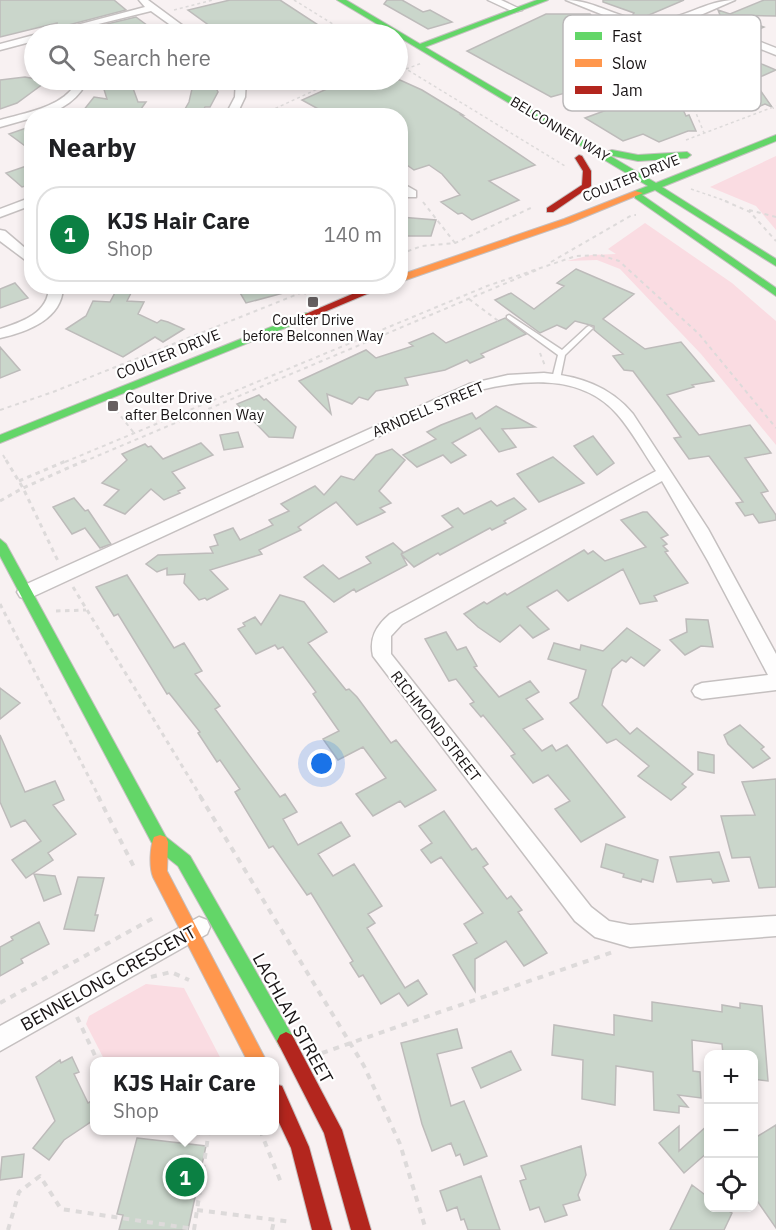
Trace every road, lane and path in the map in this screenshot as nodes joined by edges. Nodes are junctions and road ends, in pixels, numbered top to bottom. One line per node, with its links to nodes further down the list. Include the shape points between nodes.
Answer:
1 (141, 0): 9 (street)
2 (213, 0): 11 (path)
3 (294, 0): 16 (path)
4 (493, 0): 10 (street)
5 (544, 0): 10 (main road)
6 (571, 0): 12 (street)
7 (730, 0): 13 (street)
8 (335, 3): 17 (main road, BELCONNEN WAY); 18 (main road, BELCONNEN WAY)
9 (152, 8): 11 (street); 14 (street)
10 (518, 10): 24 (main road)
11 (161, 14): 15 (street)
12 (608, 15)
13 (696, 15)
14 (88, 24)
15 (175, 24)
16 (333, 24)
17 (363, 24)
18 (376, 24)
19 (408, 40): 24 (main road, BELCONNEN WAY)
20 (24, 42): 23 (street)
21 (761, 45): 25 (street)
22 (408, 46): 24 (main road)
23 (0, 47)
24 (421, 47): 27 (main road); 39 (main road, BELCONNEN WAY)
25 (776, 51)
26 (408, 53): 27 (main road, BELCONNEN WAY)
27 (423, 63): 41 (main road, BELCONNEN WAY)
28 (408, 70): 43 (path)
29 (78, 90): 33 (street, via 67,100)
30 (240, 90): 34 (street)
31 (315, 90): 35 (path)
32 (776, 106): 36 (path, via 704,134)
33 (45, 108)
34 (236, 108)
35 (276, 108)
36 (695, 111)
37 (24, 115): 38 (street)
38 (0, 124)
39 (569, 135): 45 (main road, BELCONNEN WAY); 45 (main road, COULTER DRIVE, via 629,158 692,153)
40 (776, 138): 46 (main road, COULTER DRIVE)
41 (549, 140)
42 (776, 143): 52 (main road, via 702,174 681,193)
43 (564, 166)
44 (605, 174): 55 (main road, BELCONNEN WAY, via 574,155 586,171 586,186)
45 (639, 176): 46 (main road, BELCONNEN WAY); 51 (main road, COULTER DRIVE, via 619,183)
46 (656, 186): 51 (main road, COULTER DRIVE); 52 (main road, BELCONNEN WAY)
47 (603, 189): 55 (main road, COULTER DRIVE)
48 (694, 190): 54 (path)
49 (408, 191): 50 (street)
50 (412, 194): 63 (path)
51 (636, 194): 59 (main road, COULTER DRIVE); 66 (main road)
52 (682, 202): 67 (main road, BELCONNEN WAY)
53 (24, 204): 57 (street)
54 (746, 209): 58 (path); 62 (path)
55 (542, 210): 63 (path)
56 (634, 212): 59 (main road); 66 (main road, via 668,222); 68 (path)
57 (0, 213)
58 (776, 218)
59 (567, 221): 69 (main road, COULTER DRIVE)
60 (517, 224): 69 (main road, COULTER DRIVE)
61 (0, 234): 65 (street)
62 (776, 241)
63 (455, 243): 64 (path)
64 (408, 251)
65 (24, 254)
66 (724, 255): 71 (main road)
67 (776, 263)
68 (548, 264): 75 (path); 85 (path, via 576,256 600,255 619,261 699,334); 86 (path)
69 (423, 270): 70 (main road, COULTER DRIVE)
70 (408, 276)
71 (776, 293)
72 (56, 294): 79 (street, via 49,310)
73 (298, 294): 84 (path)
74 (361, 294): 88 (main road, COULTER DRIVE)
75 (469, 299): 77 (path); 87 (path)
76 (509, 316): 81 (lane)
77 (504, 326)
78 (589, 328): 81 (lane)
79 (0, 334)
80 (540, 353): 82 (path)
81 (562, 354): 82 (lane)
82 (553, 378): 90 (street, ARNDELL STREET, via 593,388 610,399 624,411); 95 (street, ARNDELL STREET, via 523,377 474,387)
83 (113, 406): 86 (path)
84 (0, 410)
85 (776, 428)
86 (134, 434): 87 (path); 91 (path)
87 (138, 438): 92 (path)
88 (0, 439)
89 (0, 450): 91 (path)
90 (665, 473): 100 (street, ARNDELL STREET, via 722,568); 107 (street, RICHMOND STREET, via 396,619 386,627 379,646 382,656 595,926 630,936)
91 (19, 481): 92 (path)
92 (23, 488): 93 (path); 95 (path)
93 (0, 501)
94 (0, 544): 96 (main road, LACHLAN STREET)
95 (65, 574): 96 (street, ARNDELL STREET); 98 (path)
96 (26, 592): 103 (main road, LACHLAN STREET)
97 (0, 604): 104 (path)
98 (86, 610): 99 (path); 115 (path)
99 (49, 611)
100 (776, 672)
101 (776, 681): 102 (street)
102 (702, 691)
103 (160, 842): 106 (main road, LACHLAN STREET, via 183,861); 108 (main road, via 159,872)
104 (137, 873)
105 (158, 915): 112 (path)
106 (216, 918): 108 (street, BENNELONG CRESCENT); 129 (main road, LACHLAN STREET, via 333,1130)
107 (776, 926)
108 (190, 932): 114 (street, BENNELONG CRESCENT); 117 (main road)
109 (622, 949): 115 (path)
110 (146, 978): 111 (path, via 171,972)
111 (190, 981)
112 (0, 1003)
113 (77, 1017): 116 (path)
114 (0, 1039)
115 (350, 1044): 130 (path, via 400,1144)
116 (96, 1057)
117 (255, 1057)
118 (279, 1102): 128 (main road, via 300,1147)
119 (207, 1135): 122 (path)
120 (262, 1135): 121 (path)
121 (280, 1180)
122 (197, 1210): 123 (path); 126 (path)
123 (273, 1221): 124 (path); 127 (path)
124 (292, 1222)
125 (8, 1230): 126 (path, via 19,1192 40,1176 61,1209)
126 (194, 1230)
127 (272, 1230)
128 (322, 1230)
129 (361, 1230)
130 (426, 1230)

